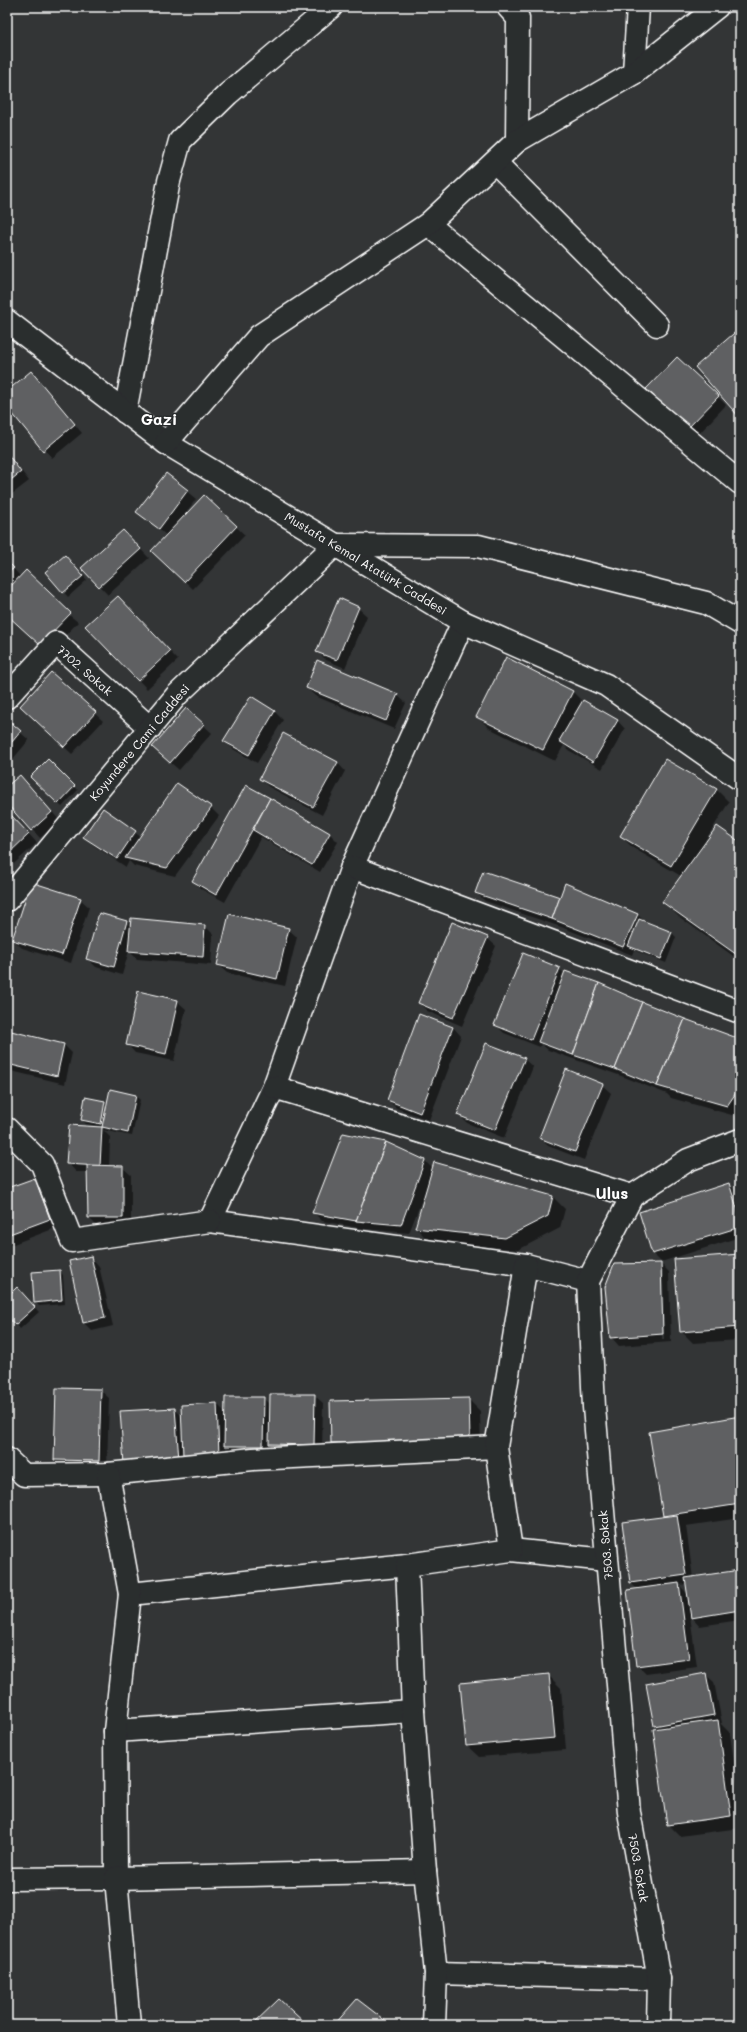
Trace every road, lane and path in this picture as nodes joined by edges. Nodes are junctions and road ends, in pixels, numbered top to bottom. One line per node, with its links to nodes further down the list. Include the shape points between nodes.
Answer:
1 (331, 7): 11 (street, via 228,94 180,141 169,182)
2 (508, 7): 6 (street, via 518,18)
3 (638, 7): 5 (street)
4 (717, 7): 5 (street)
5 (634, 73): 6 (street)
6 (517, 141): 7 (street)
7 (495, 162): 8 (street); 10 (street)
8 (428, 224): 12 (street, via 259,336); 13 (street)
9 (7, 321): 11 (street, Mustafa Kemal Atatürk Caddesi)
10 (657, 325)
11 (126, 412): 12 (street, Mustafa Kemal Atatürk Caddesi)
12 (166, 443): 14 (street, Mustafa Kemal Atatürk Caddesi)
13 (740, 483)
14 (335, 545): 15 (street, Mustafa Kemal Atatürk Caddesi); 16 (street, via 478,546 706,603); 18 (street, Koyundere Cami Caddesi, via 177,695)
15 (463, 622): 19 (street, Mustafa Kemal Atatürk Caddesi, via 606,685); 20 (street)
16 (740, 623)
17 (7, 697): 18 (street, 7702. Sokak, via 56,643)
18 (150, 728): 21 (street, Koyundere Cami Caddesi)
19 (740, 779)
20 (352, 867): 22 (street); 23 (street)
21 (7, 900)
22 (740, 1012)
23 (274, 1087): 26 (street); 27 (street)
24 (7, 1128): 27 (street, via 42,1164 72,1241)
25 (740, 1140): 26 (street, via 688,1160)
26 (632, 1196): 29 (street)
27 (210, 1221): 28 (street)
28 (526, 1266): 29 (street); 30 (street)
29 (588, 1281): 34 (street, 7503. Sokak, via 594,1407)
30 (496, 1447): 32 (street, via 253,1459); 33 (street)
31 (7, 1459): 32 (street, via 24,1475)
32 (108, 1474): 36 (street)
33 (510, 1550): 34 (street); 35 (street)
34 (606, 1560): 43 (street, 7503. Sokak, via 629,1812)
35 (407, 1564): 36 (street); 37 (street)
36 (130, 1594): 38 (street)
37 (412, 1711): 38 (street); 39 (street)
38 (114, 1731): 40 (street)
39 (424, 1871): 40 (street); 42 (street)
40 (116, 1878): 41 (street); 44 (street)
41 (7, 1880)
42 (436, 1973): 43 (street); 45 (street)
43 (659, 1978): 46 (street, 7503. Sokak)
44 (129, 2025)
45 (434, 2025)
46 (658, 2025)

